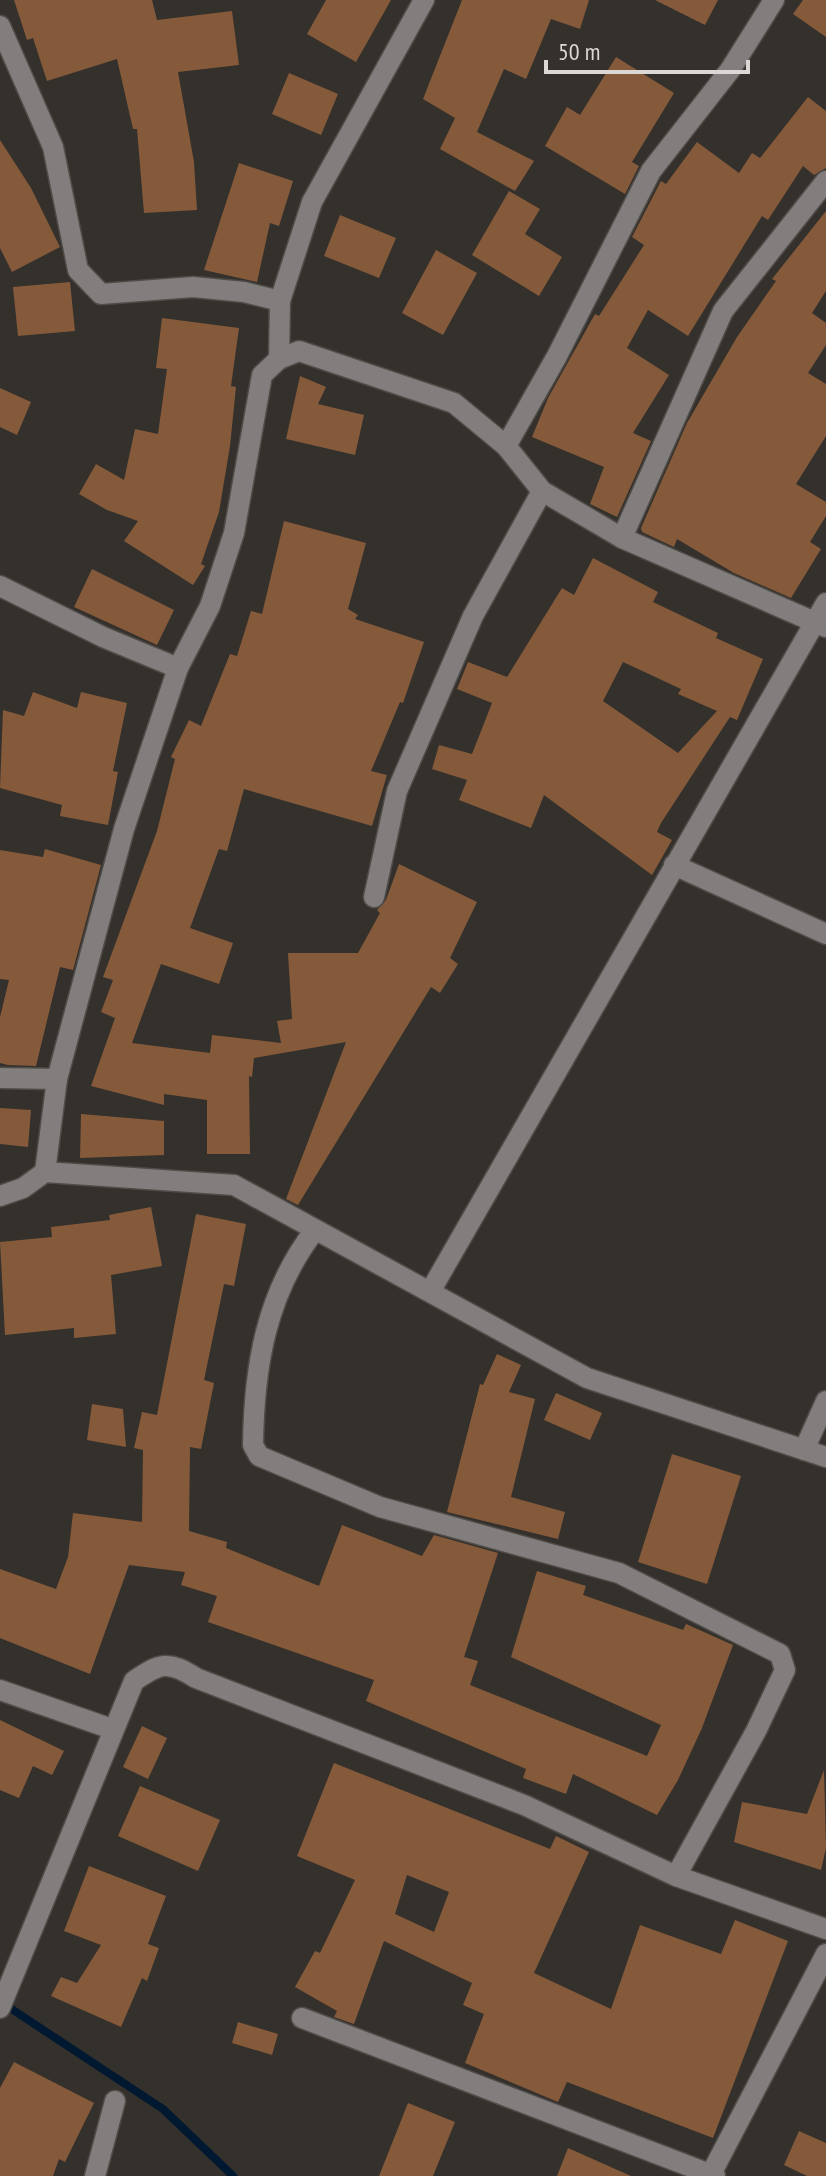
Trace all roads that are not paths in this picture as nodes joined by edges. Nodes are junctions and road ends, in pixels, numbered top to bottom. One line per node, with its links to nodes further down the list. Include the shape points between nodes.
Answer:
1 (424, 0): 5 (street, via 312,202)
2 (774, 0): 7 (street, via 730,70 651,171)
3 (0, 26): 5 (street, via 53,147 78,270 101,294 193,287)
4 (826, 181): 9 (street, via 723,311)
5 (280, 301): 6 (street)
6 (279, 359): 7 (street, via 299,351 454,403); 13 (street, via 262,375 234,533 210,606)
7 (506, 446): 8 (street)
8 (542, 491): 9 (street); 15 (street, via 473,616 397,791)
9 (622, 538): 12 (street)
10 (0, 586): 13 (street)
11 (826, 603): 12 (street)
12 (820, 625): 14 (street)
13 (178, 668): 18 (street, via 124,829)
14 (674, 865): 16 (street); 22 (street)
15 (374, 897)
16 (826, 934)
17 (0, 1078): 18 (street)
18 (57, 1079): 19 (street)
19 (45, 1172): 20 (street); 21 (street, via 234,1185)
20 (0, 1196)
21 (315, 1230): 22 (street); 28 (street, via 279,1288 261,1346 253,1445 259,1456 380,1507 619,1573 780,1654 785,1670)
22 (431, 1290): 24 (street, via 587,1378)
23 (826, 1401): 24 (street)
24 (804, 1450): 25 (street)
25 (826, 1457)
26 (0, 1690): 27 (street)
27 (112, 1729): 28 (street, via 134,1681 157,1665 178,1666 196,1678 524,1805); 31 (street)
28 (676, 1876): 29 (street)
29 (826, 1929)
30 (826, 1954): 34 (street)
31 (0, 2008)
32 (302, 2018): 34 (street)
33 (115, 2101): 35 (street)
34 (713, 2175)
35 (95, 2176)

